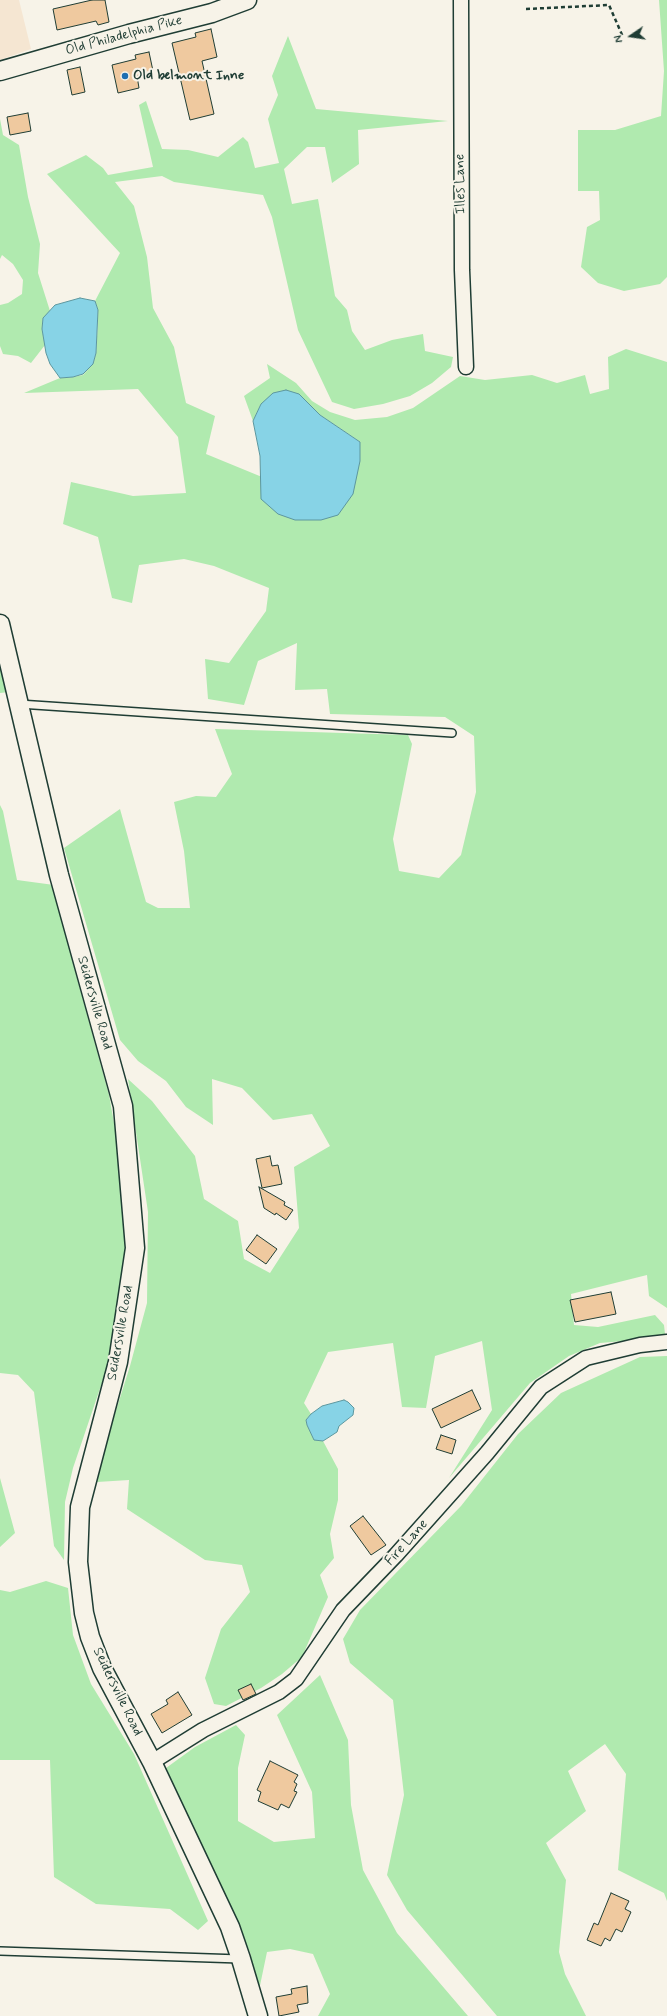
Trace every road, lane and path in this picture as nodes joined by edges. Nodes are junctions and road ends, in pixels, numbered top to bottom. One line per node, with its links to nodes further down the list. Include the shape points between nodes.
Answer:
1 (247, 0): 5 (street, Old Philadelphia Pike, via 212,13)
2 (461, 0): 6 (street, Illes Lane, via 460,171)
3 (526, 9): 4 (path, via 609,4)
4 (623, 37)
5 (0, 71)
6 (466, 368)
7 (0, 624): 8 (street, Seidersville Road)
8 (18, 704): 9 (lane); 11 (street, Seidersville Road, via 59,875 123,1106 135,1248 118,1362 80,1507 78,1562 84,1613 99,1662)
9 (452, 733)
10 (667, 1342): 11 (street, Fire Lane, via 640,1345 586,1358 541,1387 472,1471 343,1610 296,1679 279,1692 203,1730)
11 (152, 1762): 13 (street, Seidersville Road, via 230,1928)
12 (0, 1951): 13 (lane)
13 (241, 1959): 14 (street, Seidersville Road)
14 (258, 2016)

